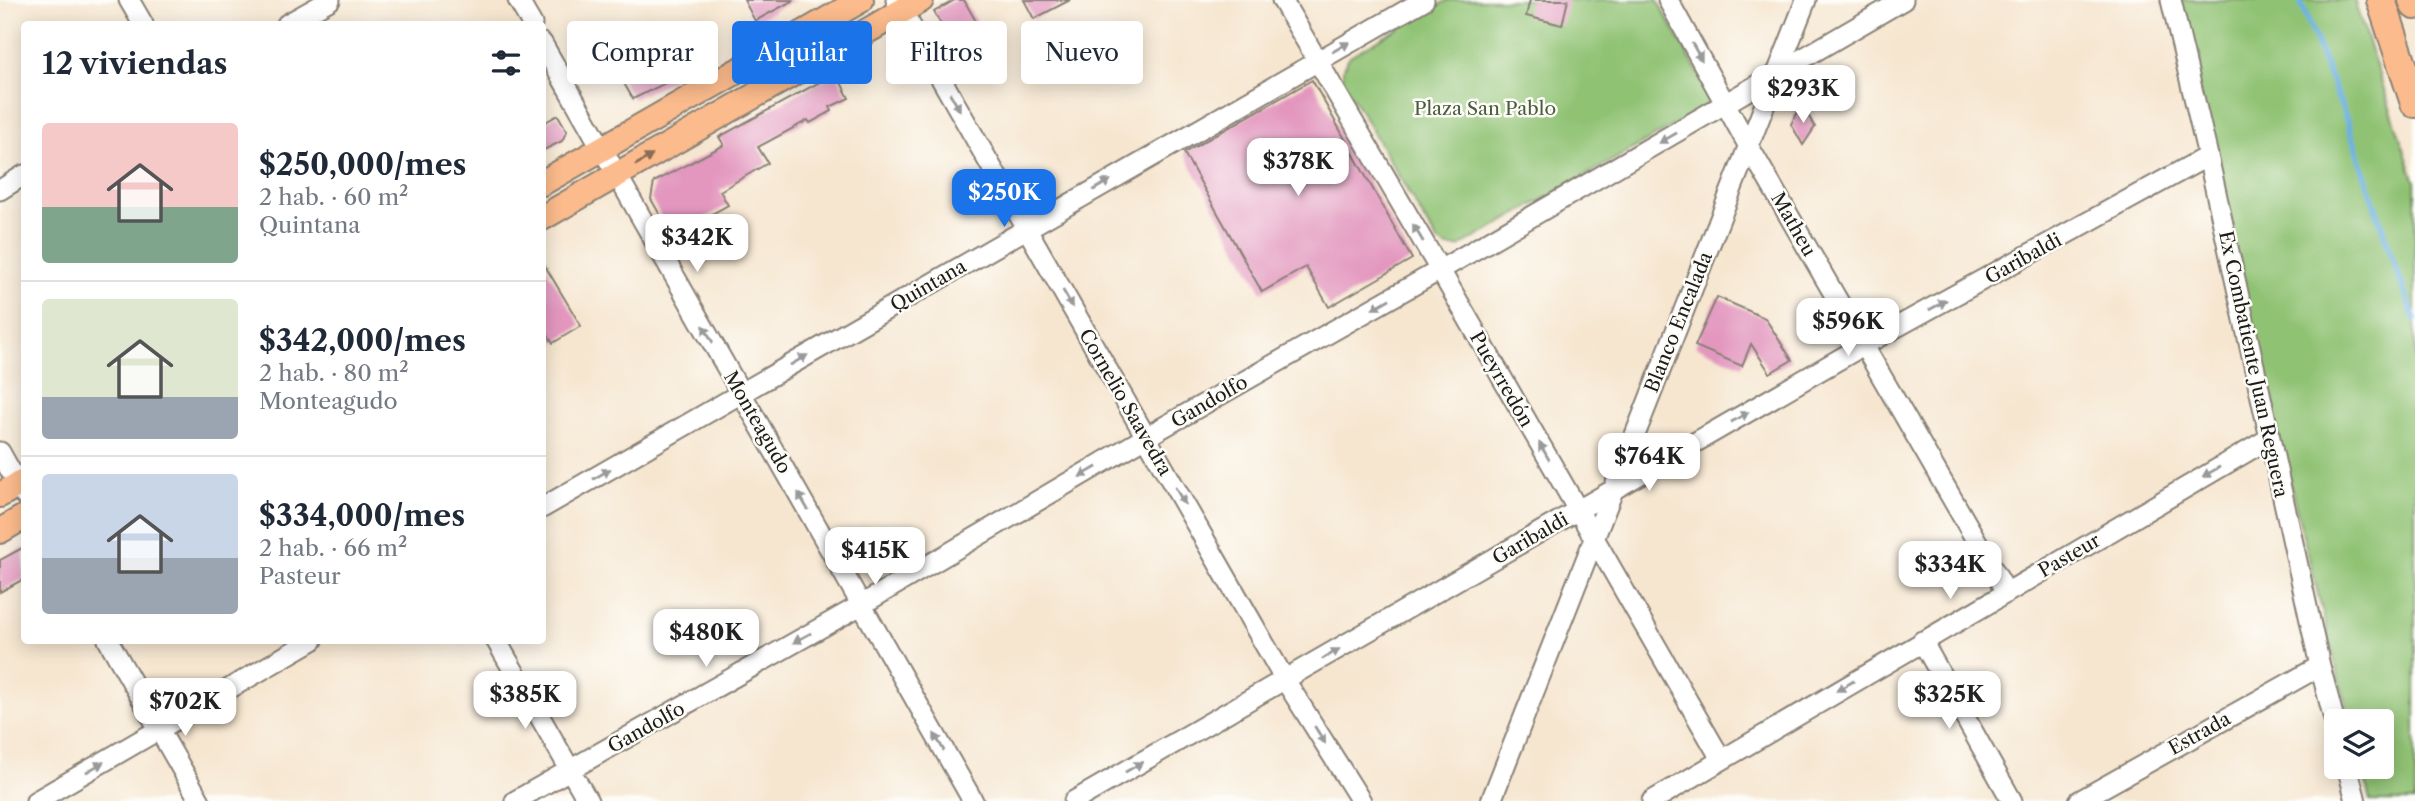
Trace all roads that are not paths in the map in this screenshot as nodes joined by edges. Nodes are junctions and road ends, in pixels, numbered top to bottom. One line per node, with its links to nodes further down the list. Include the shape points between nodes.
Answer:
1 (129, 0): 13 (street)
2 (330, 0): 14 (street)
3 (518, 0): 15 (street)
4 (861, 0): 22 (main road)
5 (1282, 0): 17 (street, Pueyrredón)
6 (1424, 0): 17 (street, Quintana, one-way to 6)
7 (1668, 0): 20 (street, Matheu, one-way to 20)
8 (1805, 0): 18 (street, Blanco Encalada)
9 (1903, 0): 18 (street, Gandolfo)
10 (2171, 0): 23 (street, Ex Combatiente Juan Reguera)
11 (2379, 0): 19 (highway)
12 (907, 4): 24 (main road, one-way to 12); 29 (street, Cornelio Saavedra, one-way to 29)
13 (141, 21)
14 (292, 21)
15 (530, 21)
16 (546, 50): 22 (street, Monteagudo)
17 (1317, 61): 29 (street, Quintana, one-way to 17); 30 (street, Pueyrredón, one-way to 17)
18 (1777, 72): 20 (street, Gandolfo); 21 (street, Blanco Encalada)
19 (2415, 103)
20 (1727, 104): 21 (street, Matheu); 30 (street, Gandolfo, one-way to 30)
21 (1748, 145): 31 (street, Matheu); 37 (street, Blanco Encalada)
22 (602, 149): 24 (street, Monteagudo); 26 (main road)
23 (2208, 156): 31 (street, Garibaldi, one-way to 23); 34 (street, Ex Combatiente Juan Reguera)
24 (618, 176): 28 (main road); 32 (street, Monteagudo, one-way to 24)
25 (21, 178): 27 (street)
26 (546, 181)
27 (0, 190)
28 (546, 216)
29 (1027, 228): 32 (street, Quintana, one-way to 29); 33 (street, Cornelio Saavedra, one-way to 33)
30 (1440, 270): 33 (street, Gandolfo, one-way to 33); 39 (street, Pueyrredón, one-way to 30)
31 (1864, 345): 37 (street, Garibaldi, one-way to 31); 43 (street, Matheu)
32 (741, 393): 38 (street, Quintana, one-way to 32); 44 (street, Monteagudo, one-way to 32)
33 (1146, 437): 44 (street, Gandolfo, one-way to 44); 50 (street, Cornelio Saavedra, one-way to 50)
34 (2270, 438): 43 (street, Pasteur, one-way to 43); 49 (street, Ex Combatiente Juan Reguera)
35 (0, 452): 36 (street)
36 (17, 489)
37 (1612, 491): 39 (street, Garibaldi); 42 (street, Blanco Encalada)
38 (546, 506)
39 (1578, 511): 42 (street, Pueyrredón); 50 (street, Garibaldi, one-way to 39)
40 (21, 519): 41 (main road)
41 (0, 531)
42 (1593, 538): 53 (street, Pueyrredón); 63 (street, Blanco Encalada)
43 (2006, 592): 45 (street, Pasteur)
44 (861, 605): 54 (street, Gandolfo, one-way to 54); 60 (street, Monteagudo, one-way to 44)
45 (1922, 641): 53 (street, Pasteur, one-way to 53); 65 (street)
46 (110, 644): 52 (street)
47 (306, 644): 52 (street)
48 (498, 644): 54 (street)
49 (2320, 666): 51 (street, Ex Combatiente Juan Reguera); 66 (street, Estrada)
50 (1285, 680): 61 (street, Garibaldi, one-way to 50); 62 (street, Cornelio Saavedra, one-way to 62)
51 (2331, 709)
52 (159, 730): 56 (street, one-way to 52); 57 (street)
53 (1721, 760): 64 (street, Pasteur)
54 (570, 769): 58 (street, Gandolfo); 59 (street)
55 (2350, 779): 67 (street)
56 (36, 801)
57 (200, 801)
58 (515, 801)
59 (588, 801)
60 (973, 801)
61 (1074, 801)
62 (1361, 801)
63 (1491, 801)
64 (1652, 801)
65 (2012, 801)
66 (2079, 801)
67 (2356, 801)

